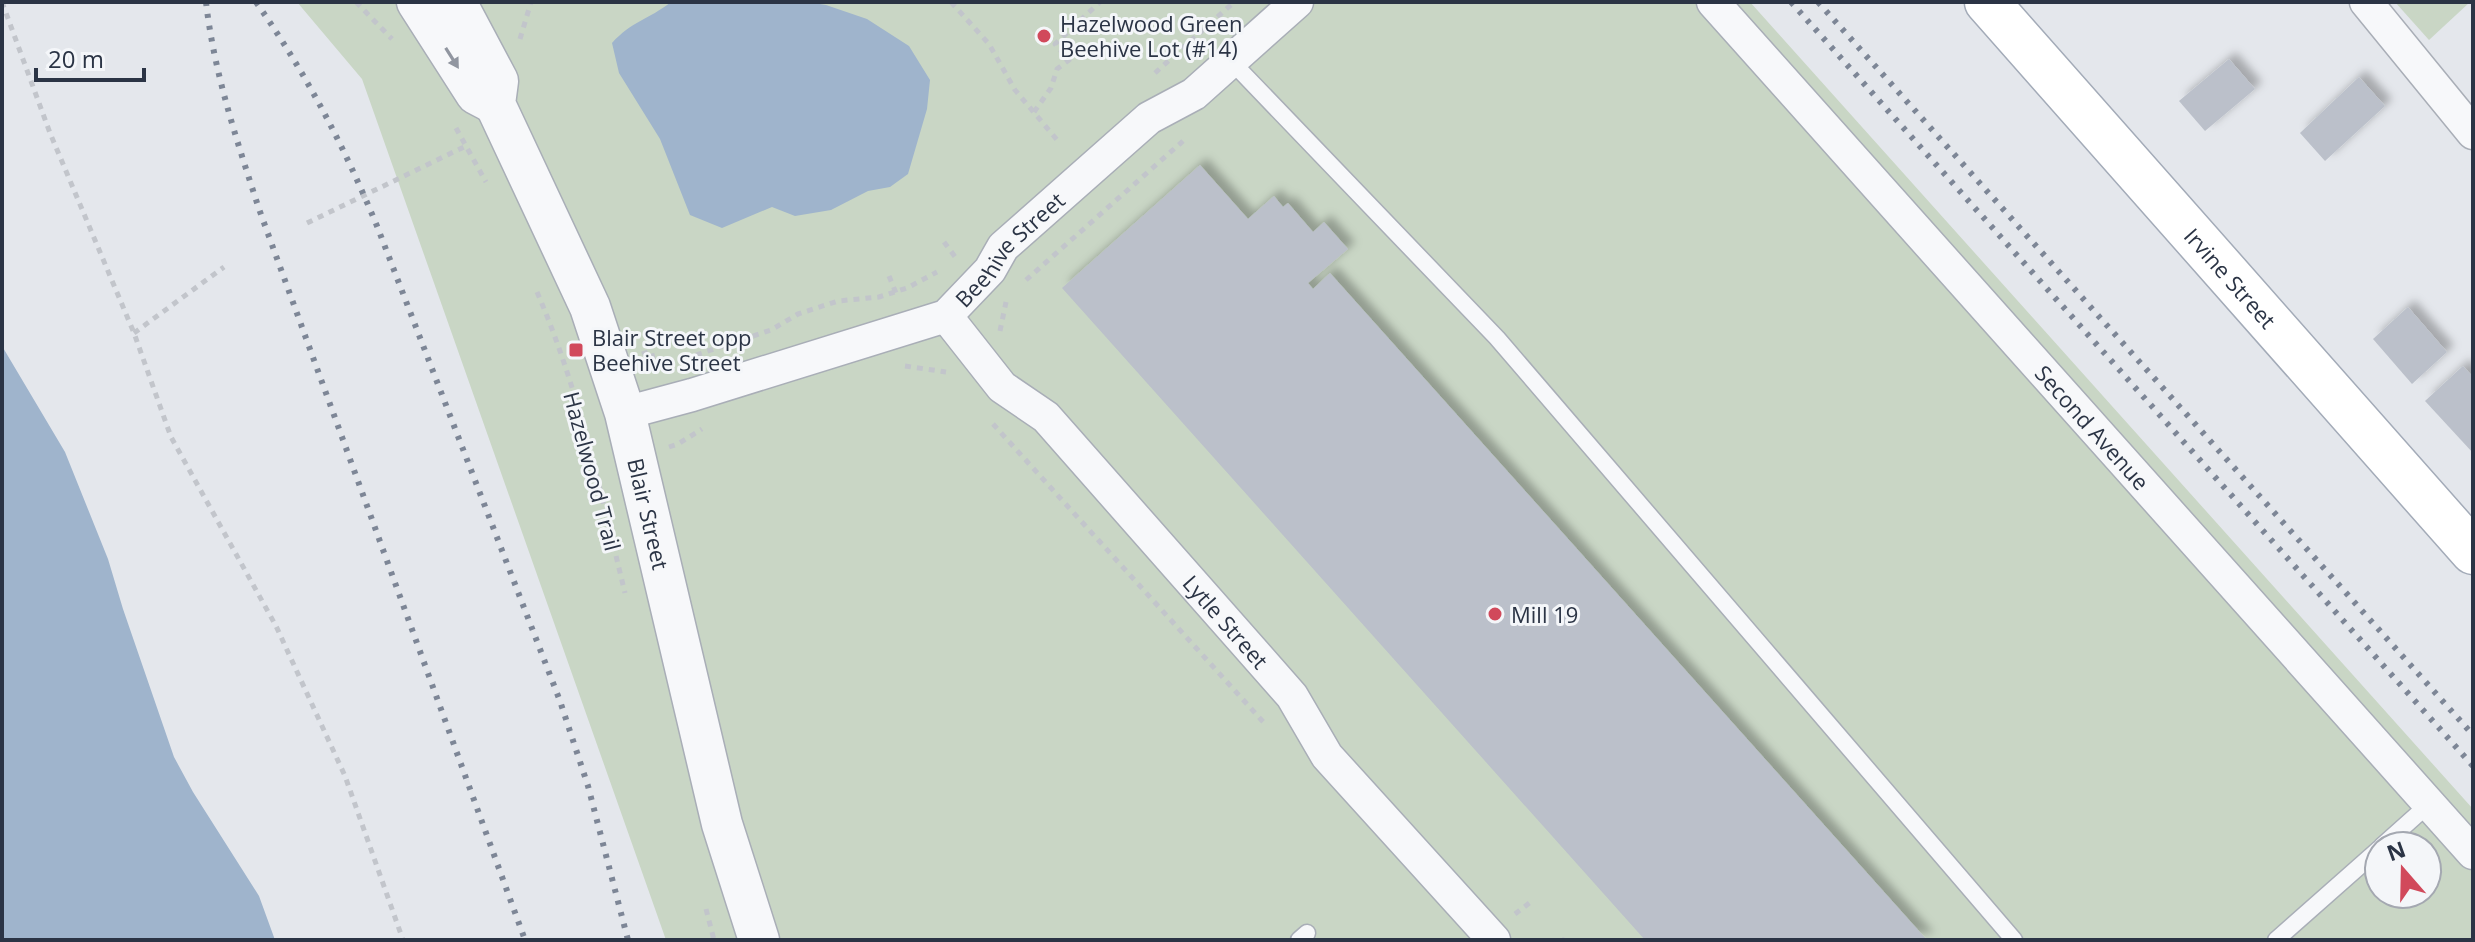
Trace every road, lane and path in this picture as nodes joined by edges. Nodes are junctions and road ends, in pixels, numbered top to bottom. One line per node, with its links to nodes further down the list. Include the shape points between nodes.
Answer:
1 (2, 2): 30 (path)
2 (356, 2): 12 (path)
3 (417, 2): 16 (street, Blair Street, one-way to 16, via 476,94)
4 (456, 2): 16 (street, Blair Street, via 498,81)
5 (951, 2): 15 (path, via 989,44)
6 (1100, 2): 15 (path, via 1055,44 1069,60 1057,69)
7 (1234, 2): 14 (path)
8 (1297, 2): 13 (street, Beehive Street)
9 (1713, 2): 42 (street, Second Avenue)
10 (1987, 2): 39 (main road, Irvine Street)
11 (2366, 2): 18 (street)
12 (399, 46)
13 (1232, 62): 29 (street, Beehive Street, via 1194,94 1149,118 1014,237); 51 (lane, via 1497,338)
14 (1152, 75)
15 (1034, 112): 20 (path)
16 (501, 115): 21 (path); 37 (street, Blair Street, via 590,307)
17 (451, 118): 21 (path)
18 (2473, 133)
19 (1184, 140): 26 (path)
20 (1058, 141)
21 (467, 146): 22 (path); 23 (path)
22 (487, 184)
23 (307, 223)
24 (959, 249): 32 (path, via 935,274 907,288 838,301)
25 (224, 267): 30 (path)
26 (1019, 286)
27 (535, 288): 40 (path, Hazelwood Trail, via 583,420)
28 (1008, 296): 31 (path)
29 (946, 316): 37 (street, Beehive Street); 50 (street, Lytle Street, via 1002,387 1046,417 1292,696 1327,756)
30 (134, 333): 47 (path, via 171,437 276,626 345,776)
31 (999, 336)
32 (688, 357)
33 (667, 364): 34 (path)
34 (656, 368)
35 (925, 368): 36 (path, via 944,370)
36 (954, 381)
37 (625, 413): 49 (street, Blair Street, via 722,824)
38 (984, 414): 41 (path)
39 (2473, 552)
40 (625, 594)
41 (1275, 736)
42 (2429, 804): 43 (lane); 44 (street, Second Avenue)
43 (2399, 830)
44 (2473, 853)
45 (2363, 862): 52 (lane)
46 (701, 894): 48 (path)
47 (403, 940)
48 (714, 940)
49 (759, 940)
50 (1494, 940)
51 (2014, 940)
52 (2276, 940)

